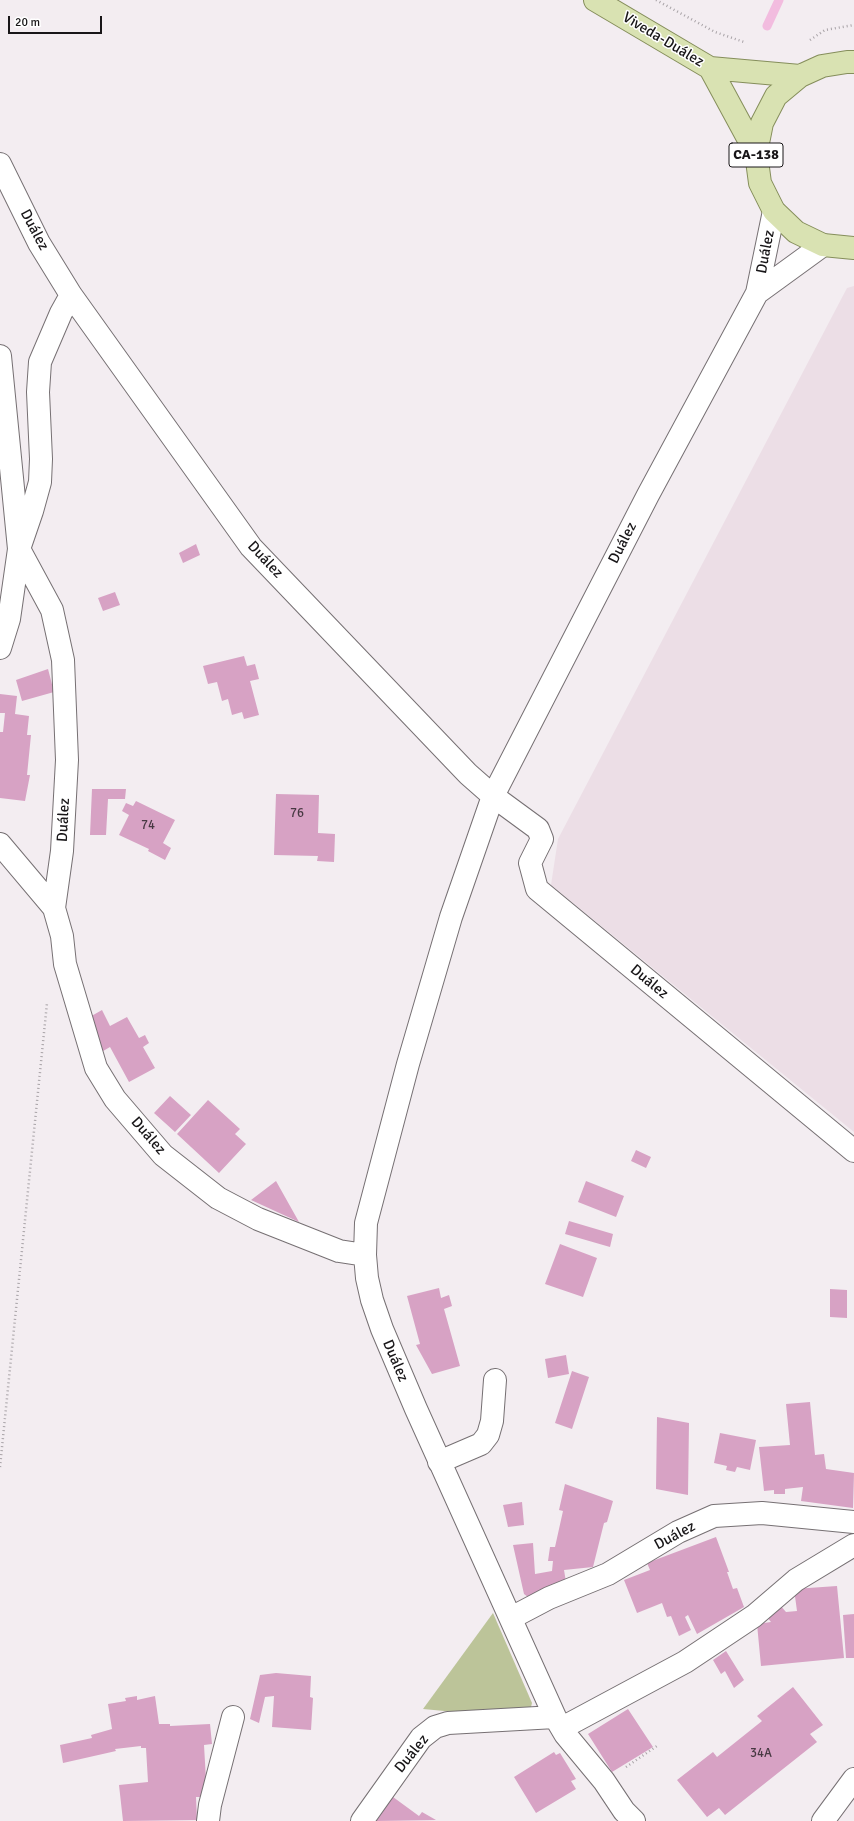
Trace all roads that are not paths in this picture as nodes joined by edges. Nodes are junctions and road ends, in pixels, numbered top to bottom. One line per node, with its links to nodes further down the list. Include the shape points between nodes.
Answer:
1 (595, 0): 3 (main road, Viveda-Duález / CA-138)
2 (854, 62): 4 (main road, Viveda-Duález / CA-138, via 822,66)
3 (710, 68): 4 (main road, Viveda-Duález / CA-138); 5 (main road, Viveda-Duález / CA-138)
4 (800, 76): 5 (main road, Viveda-Duález / CA-138, via 776,96 762,123)
5 (756, 153): 7 (main road, Viveda-Duález / CA-138, via 760,183)
6 (0, 164): 11 (street, Duález, via 39,243)
7 (774, 210): 8 (main road, Viveda-Duález / CA-138, via 796,232); 10 (street, Duález)
8 (823, 245): 9 (main road, Viveda-Duález / CA-138); 10 (street, Duález)
9 (854, 248)
10 (758, 293): 15 (street, Duález, via 648,495)
11 (71, 295): 13 (street, Duález, via 55,324 40,362 40,482); 15 (street, Duález, via 251,547 468,774)
12 (0, 356): 13 (street, Duález)
13 (19, 549): 14 (street, Duález, via 9,620); 17 (street, Duález, via 52,610 63,660 67,760 62,851)
14 (0, 648)
15 (493, 796): 18 (street, Duález, via 538,829 542,839 530,863 537,889); 19 (street, Duález, via 451,917 404,1079 367,1216)
16 (0, 844): 17 (street, Duález)
17 (54, 908): 19 (street, Duález, via 62,936 65,964 96,1068 115,1099 163,1155 218,1198 258,1219 339,1251)
18 (854, 1151)
19 (365, 1255): 21 (street, Duález, via 367,1278 382,1329)
20 (495, 1380): 21 (street, via 492,1421 482,1444)
21 (439, 1462): 24 (street, Duález)
22 (854, 1522): 24 (street, Duález, via 762,1513 714,1516 678,1532 608,1574 549,1598)
23 (854, 1545): 26 (street, Duález, via 796,1580 754,1616 685,1662)
24 (511, 1618): 26 (street, Duález)
25 (233, 1717): 28 (street)
26 (558, 1722): 29 (street, Duález, via 448,1723 435,1727 421,1738); 30 (street, Duález)
27 (854, 1779): 31 (street)
28 (208, 1821)
29 (362, 1821)
30 (634, 1821)
31 (823, 1821)

